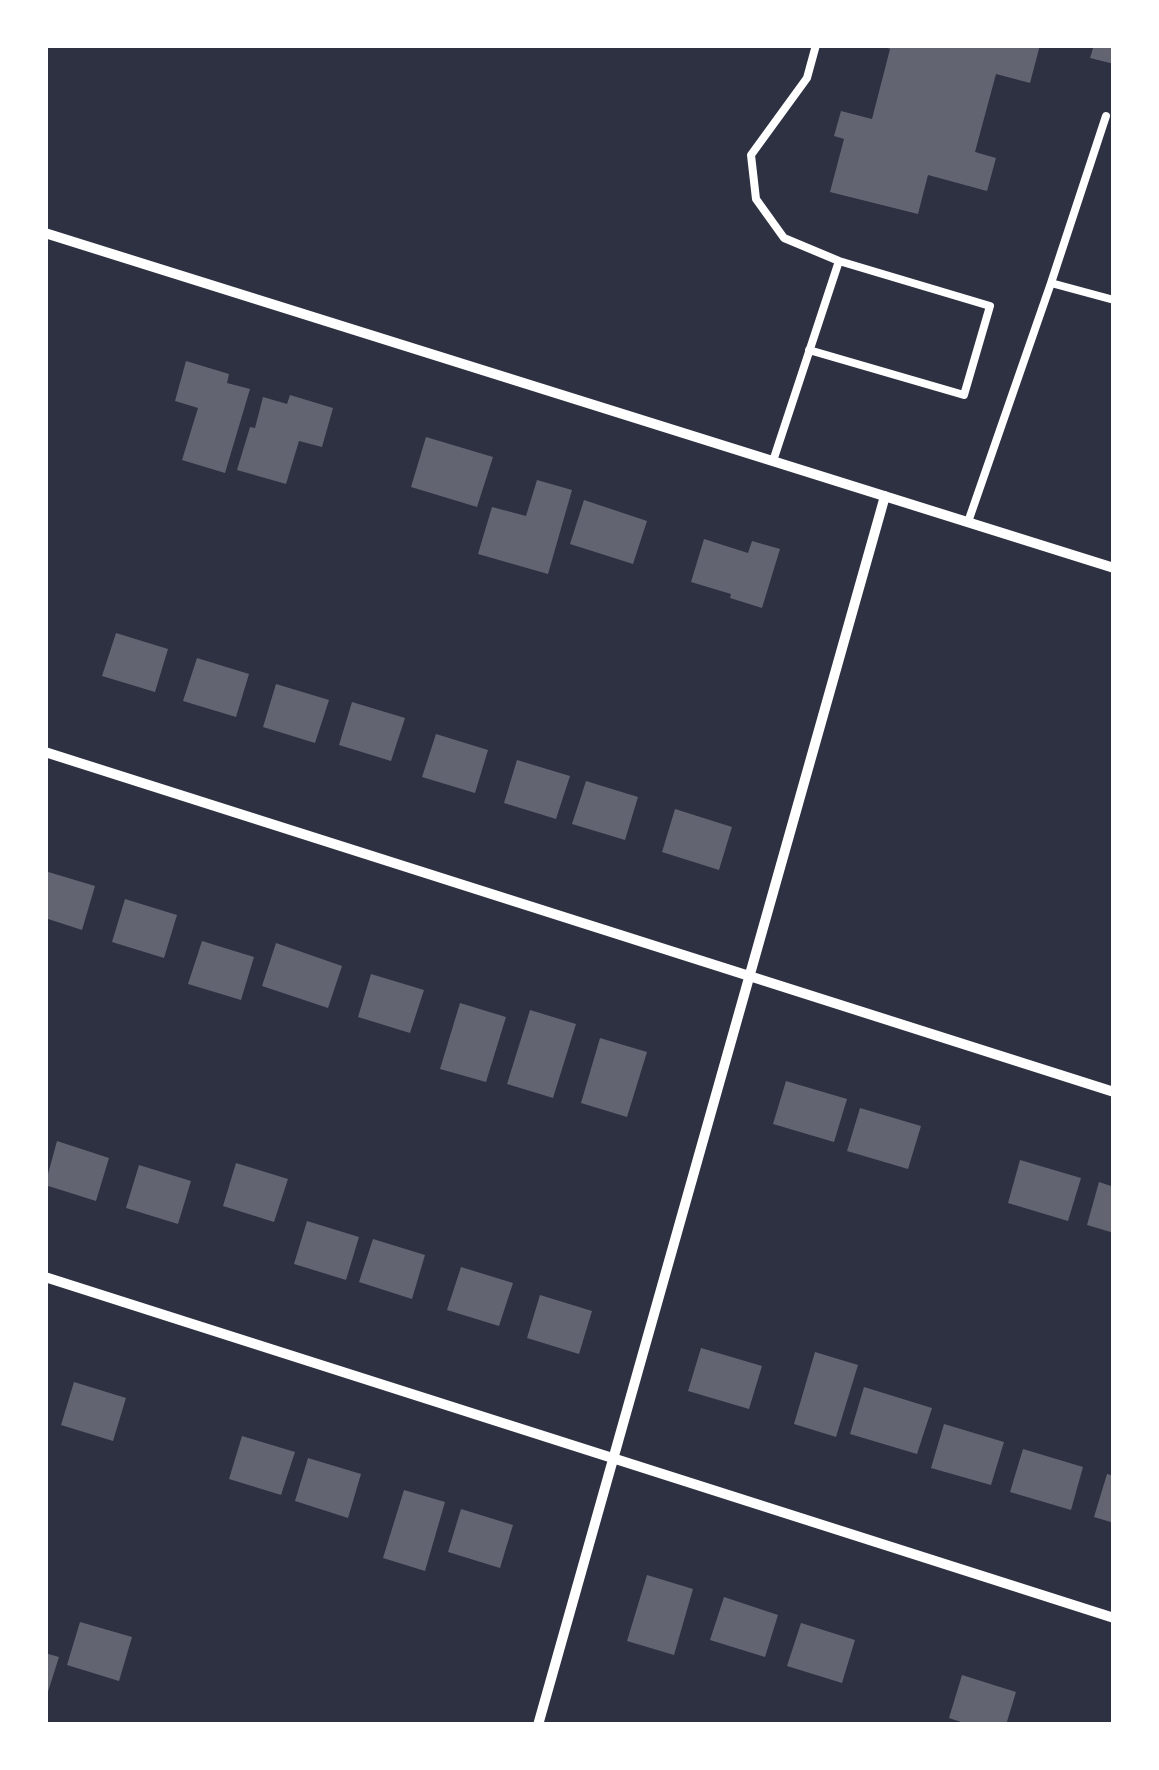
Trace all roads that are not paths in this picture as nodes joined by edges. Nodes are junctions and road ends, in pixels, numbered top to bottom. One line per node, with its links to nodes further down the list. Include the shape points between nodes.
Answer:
1 (816, 45): 4 (lane, via 807,78 751,155 756,199 784,238)
2 (1106, 116): 5 (lane)
3 (45, 233): 8 (street)
4 (839, 261): 7 (lane); 7 (lane, via 990,306 964,395)
5 (1051, 283): 6 (lane); 10 (lane)
6 (1114, 300)
7 (810, 350): 8 (lane)
8 (773, 461): 9 (street)
9 (885, 496): 10 (street); 13 (street)
10 (968, 522): 11 (street)
11 (1114, 568)
12 (45, 752): 13 (street)
13 (749, 976): 14 (street); 16 (street)
14 (1114, 1092)
15 (45, 1278): 16 (street)
16 (613, 1458): 17 (street); 18 (street)
17 (1114, 1618)
18 (538, 1725)

